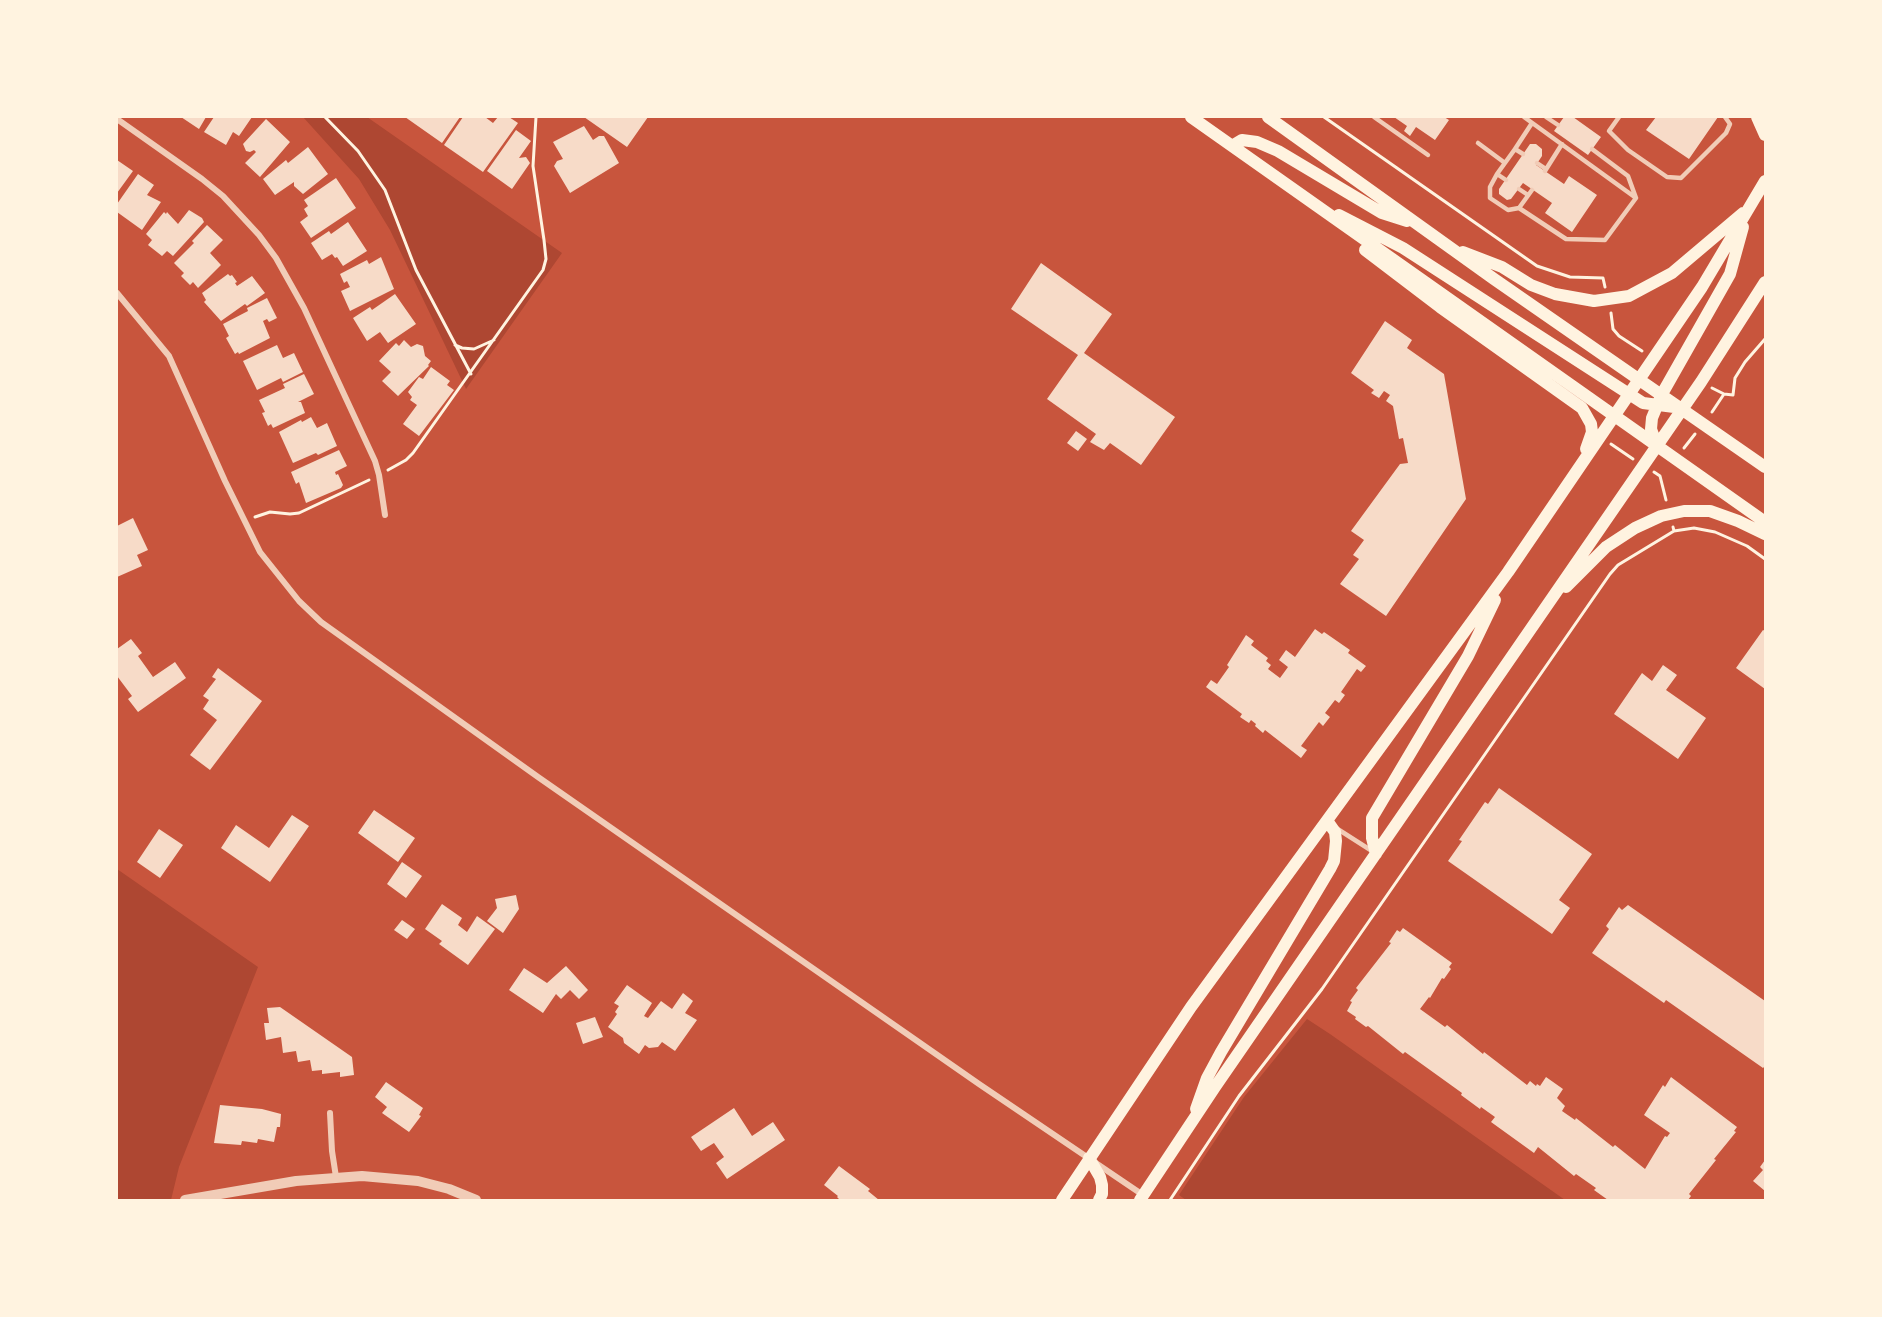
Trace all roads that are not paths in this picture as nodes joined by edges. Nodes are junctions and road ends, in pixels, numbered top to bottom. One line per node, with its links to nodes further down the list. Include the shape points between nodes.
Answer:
1 (1191, 117): 15 (main road)
2 (1268, 117): 32 (main road)
3 (1374, 117): 19 (lane)
4 (1524, 117): 10 (lane)
5 (1546, 117): 11 (lane)
6 (1619, 117): 7 (lane, via 1609,131 1628,150 1667,177 1682,178 1726,133 1730,124)
7 (1725, 117)
8 (1757, 117): 12 (main road)
9 (117, 119): 44 (street, via 223,196 276,258 304,308 375,460)
10 (1532, 123): 14 (lane); 16 (lane)
11 (1558, 125)
12 (1765, 135)
13 (1478, 143): 20 (lane)
14 (1562, 144): 21 (lane, via 1545,170); 29 (lane)
15 (1232, 146): 27 (main road); 32 (main road, via 1242,140 1268,146 1382,213)
16 (1515, 149): 18 (lane); 20 (lane)
17 (1592, 149): 29 (lane, via 1628,176)
18 (1523, 154)
19 (1428, 155)
20 (1505, 163): 22 (lane)
21 (1538, 163)
22 (1497, 174): 23 (lane); 30 (lane, via 1490,187 1490,198 1508,210)
23 (1506, 180)
24 (1765, 180): 31 (main road)
25 (1519, 189): 28 (lane)
26 (1532, 190): 28 (lane)
27 (1298, 193): 37 (main road, via 1403,248); 40 (main road); 42 (main road, via 1440,307 1582,408 1592,432)
28 (1528, 195): 30 (lane)
29 (1636, 198): 30 (lane, via 1605,240 1566,239)
30 (1519, 208)
31 (1749, 208): 33 (main road, via 1672,273 1629,296 1608,300 1555,294); 36 (main road); 38 (main road, via 1730,274)
32 (1419, 226): 33 (main road)
33 (1447, 245): 36 (main road)
34 (1765, 282): 39 (main road)
35 (117, 293): 53 (street, via 169,356 244,521 270,566 321,622)
36 (1641, 380): 37 (main road); 38 (main road)
37 (1630, 394): 38 (main road, via 1643,402); 40 (main road)
38 (1659, 400): 39 (main road); 41 (main road, via 1651,429)
39 (1683, 408): 41 (main road); 43 (main road)
40 (1615, 416): 41 (main road); 42 (main road)
41 (1657, 446): 45 (main road); 48 (main road)
42 (1581, 464): 47 (main road)
43 (1765, 467)
44 (385, 515)
45 (1765, 522)
46 (1765, 534): 48 (main road, via 1710,511 1661,516 1606,547)
47 (1508, 572): 49 (main road); 50 (main road, via 1468,656 1372,818)
48 (1542, 612): 50 (main road)
49 (1328, 822): 50 (lane); 52 (main road, via 1335,832 1334,861 1221,1052 1202,1089); 53 (main road, via 1191,1007)
50 (1376, 854): 52 (main road)
51 (330, 1113): 54 (street)
52 (1193, 1120): 55 (main road)
53 (1089, 1158): 55 (street); 58 (main road); 59 (main road, via 1102,1185)
54 (336, 1177): 56 (street); 57 (street, via 417,1181)
55 (1142, 1198)
56 (185, 1200)
57 (476, 1200)
58 (1062, 1200)
59 (1099, 1200)

